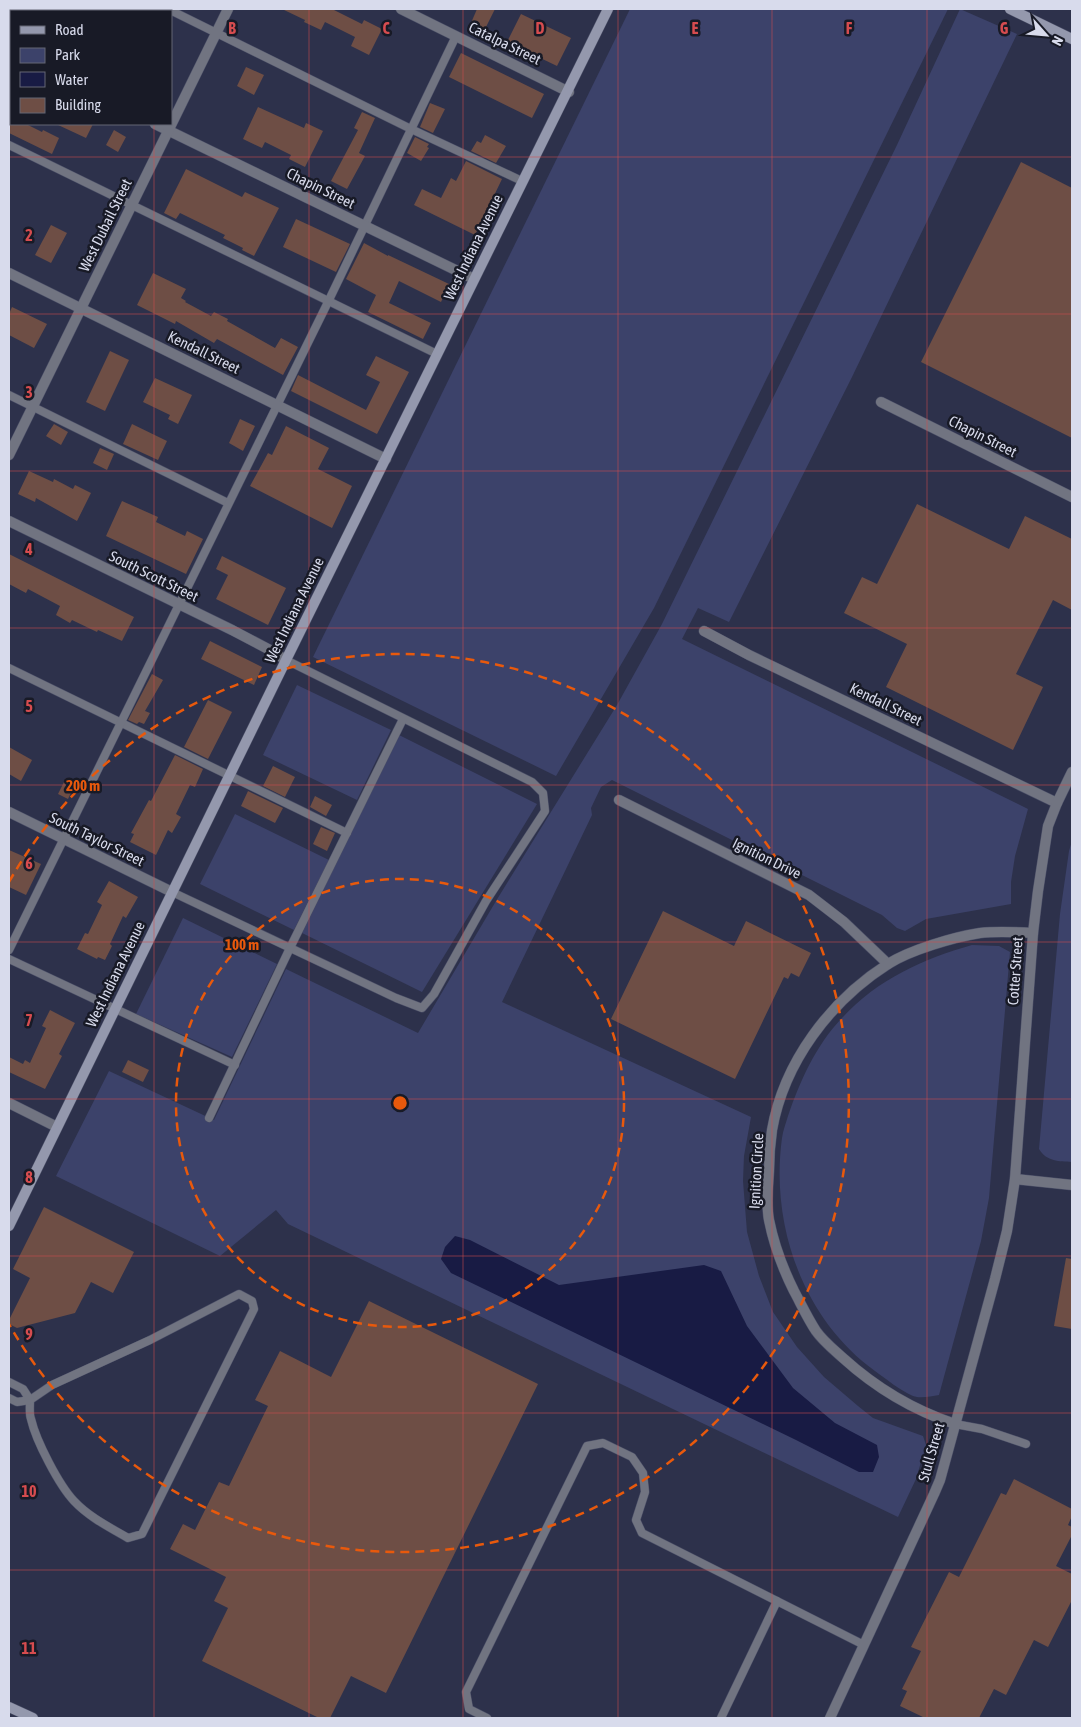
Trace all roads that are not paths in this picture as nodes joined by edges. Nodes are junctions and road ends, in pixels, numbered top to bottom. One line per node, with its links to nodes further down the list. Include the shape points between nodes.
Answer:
1 (228, 9): 6 (street, West Dubail Street)
2 (401, 9): 7 (street, Catalpa Street)
3 (608, 9): 9 (street, West Indiana Avenue)
4 (1010, 9): 8 (street)
5 (172, 11): 6 (lane)
6 (216, 32): 10 (street, West Dubail Street); 13 (lane)
7 (456, 36): 9 (street, Catalpa Street); 13 (lane)
8 (1072, 39)
9 (569, 92): 16 (street, West Indiana Avenue)
10 (172, 122)
11 (157, 125): 14 (street, Chapin Street)
12 (170, 125): 14 (street, West Dubail Street)
13 (411, 129): 16 (lane); 18 (lane)
14 (168, 130): 17 (street, West Dubail Street); 18 (street, Chapin Street)
15 (9, 145): 17 (lane)
16 (522, 181): 20 (street, West Indiana Avenue)
17 (131, 206): 21 (lane); 22 (street, West Dubail Street)
18 (365, 226): 20 (street, Chapin Street); 21 (lane)
19 (9, 273): 22 (street, Kendall Street)
20 (474, 280): 23 (street, West Indiana Avenue)
21 (328, 302): 23 (lane); 26 (lane)
22 (81, 308): 26 (street, Kendall Street); 27 (street, West Dubail Street)
23 (437, 354): 29 (street, West Indiana Avenue)
24 (9, 396): 27 (lane)
25 (881, 402): 30 (street, Chapin Street)
26 (276, 405): 29 (street, Kendall Street); 31 (lane)
27 (32, 407): 28 (street, West Dubail Street); 31 (lane)
28 (9, 455)
29 (386, 458): 35 (street, West Indiana Avenue)
30 (1072, 497)
31 (228, 504): 33 (lane)
32 (9, 521): 33 (street, South Scott Street)
33 (179, 604): 35 (street, South Scott Street); 38 (lane)
34 (704, 631): 42 (street, Kendall Street)
35 (286, 660): 37 (lane); 40 (street, West Indiana Avenue)
36 (9, 668): 38 (lane)
37 (404, 719): 44 (lane); 48 (lane, via 532,782 543,793 545,811 486,901 434,994 422,1008)
38 (120, 722): 40 (lane); 45 (lane)
39 (1072, 772): 42 (street, Cotter Street)
40 (230, 776): 44 (lane); 46 (street, West Indiana Avenue)
41 (619, 800): 51 (street, Ignition Drive, via 808,896 844,922)
42 (1057, 803): 47 (street, Cotter Street, via 1043,851)
43 (9, 812): 45 (street, South Taylor Street)
44 (347, 833): 48 (lane)
45 (64, 840): 46 (street, South Taylor Street); 49 (lane)
46 (172, 892): 48 (lane); 52 (street, West Indiana Avenue)
47 (1033, 933): 51 (street, Ignition Circle, via 980,933 906,954); 57 (street, Cotter Street)
48 (290, 948): 53 (lane)
49 (9, 950)
50 (9, 959): 52 (lane)
51 (888, 964): 63 (street, Ignition Circle, via 831,1013 815,1032 788,1079 772,1129 769,1219 787,1276 816,1331 877,1386 918,1410)
52 (114, 1009): 53 (lane); 56 (street, West Indiana Avenue)
53 (235, 1065): 55 (lane)
54 (9, 1103): 56 (street)
55 (209, 1118)
56 (57, 1127): 59 (street, West Indiana Avenue)
57 (1015, 1179): 58 (street); 63 (street, Stull Street, via 997,1270)
58 (1072, 1185)
59 (9, 1226)
60 (9, 1382): 62 (lane, via 23,1389)
61 (9, 1398): 62 (lane, via 17,1402)
62 (30, 1400): 62 (lane, via 52,1385 239,1294 252,1301 254,1309 142,1534 128,1538 98,1521 74,1500 44,1452 30,1419)
63 (955, 1424): 64 (lane, via 982,1429); 66 (street, Stull Street, via 934,1494)
64 (1026, 1444)
65 (777, 1602): 66 (lane); 69 (lane, via 642,1533 636,1520 645,1492 643,1473 632,1457 603,1443 587,1446 466,1692 468,1709); 70 (lane)
66 (864, 1645): 71 (street, Stull Street)
67 (9, 1707): 68 (street)
68 (33, 1718)
69 (487, 1718)
70 (721, 1718)
71 (830, 1718)

